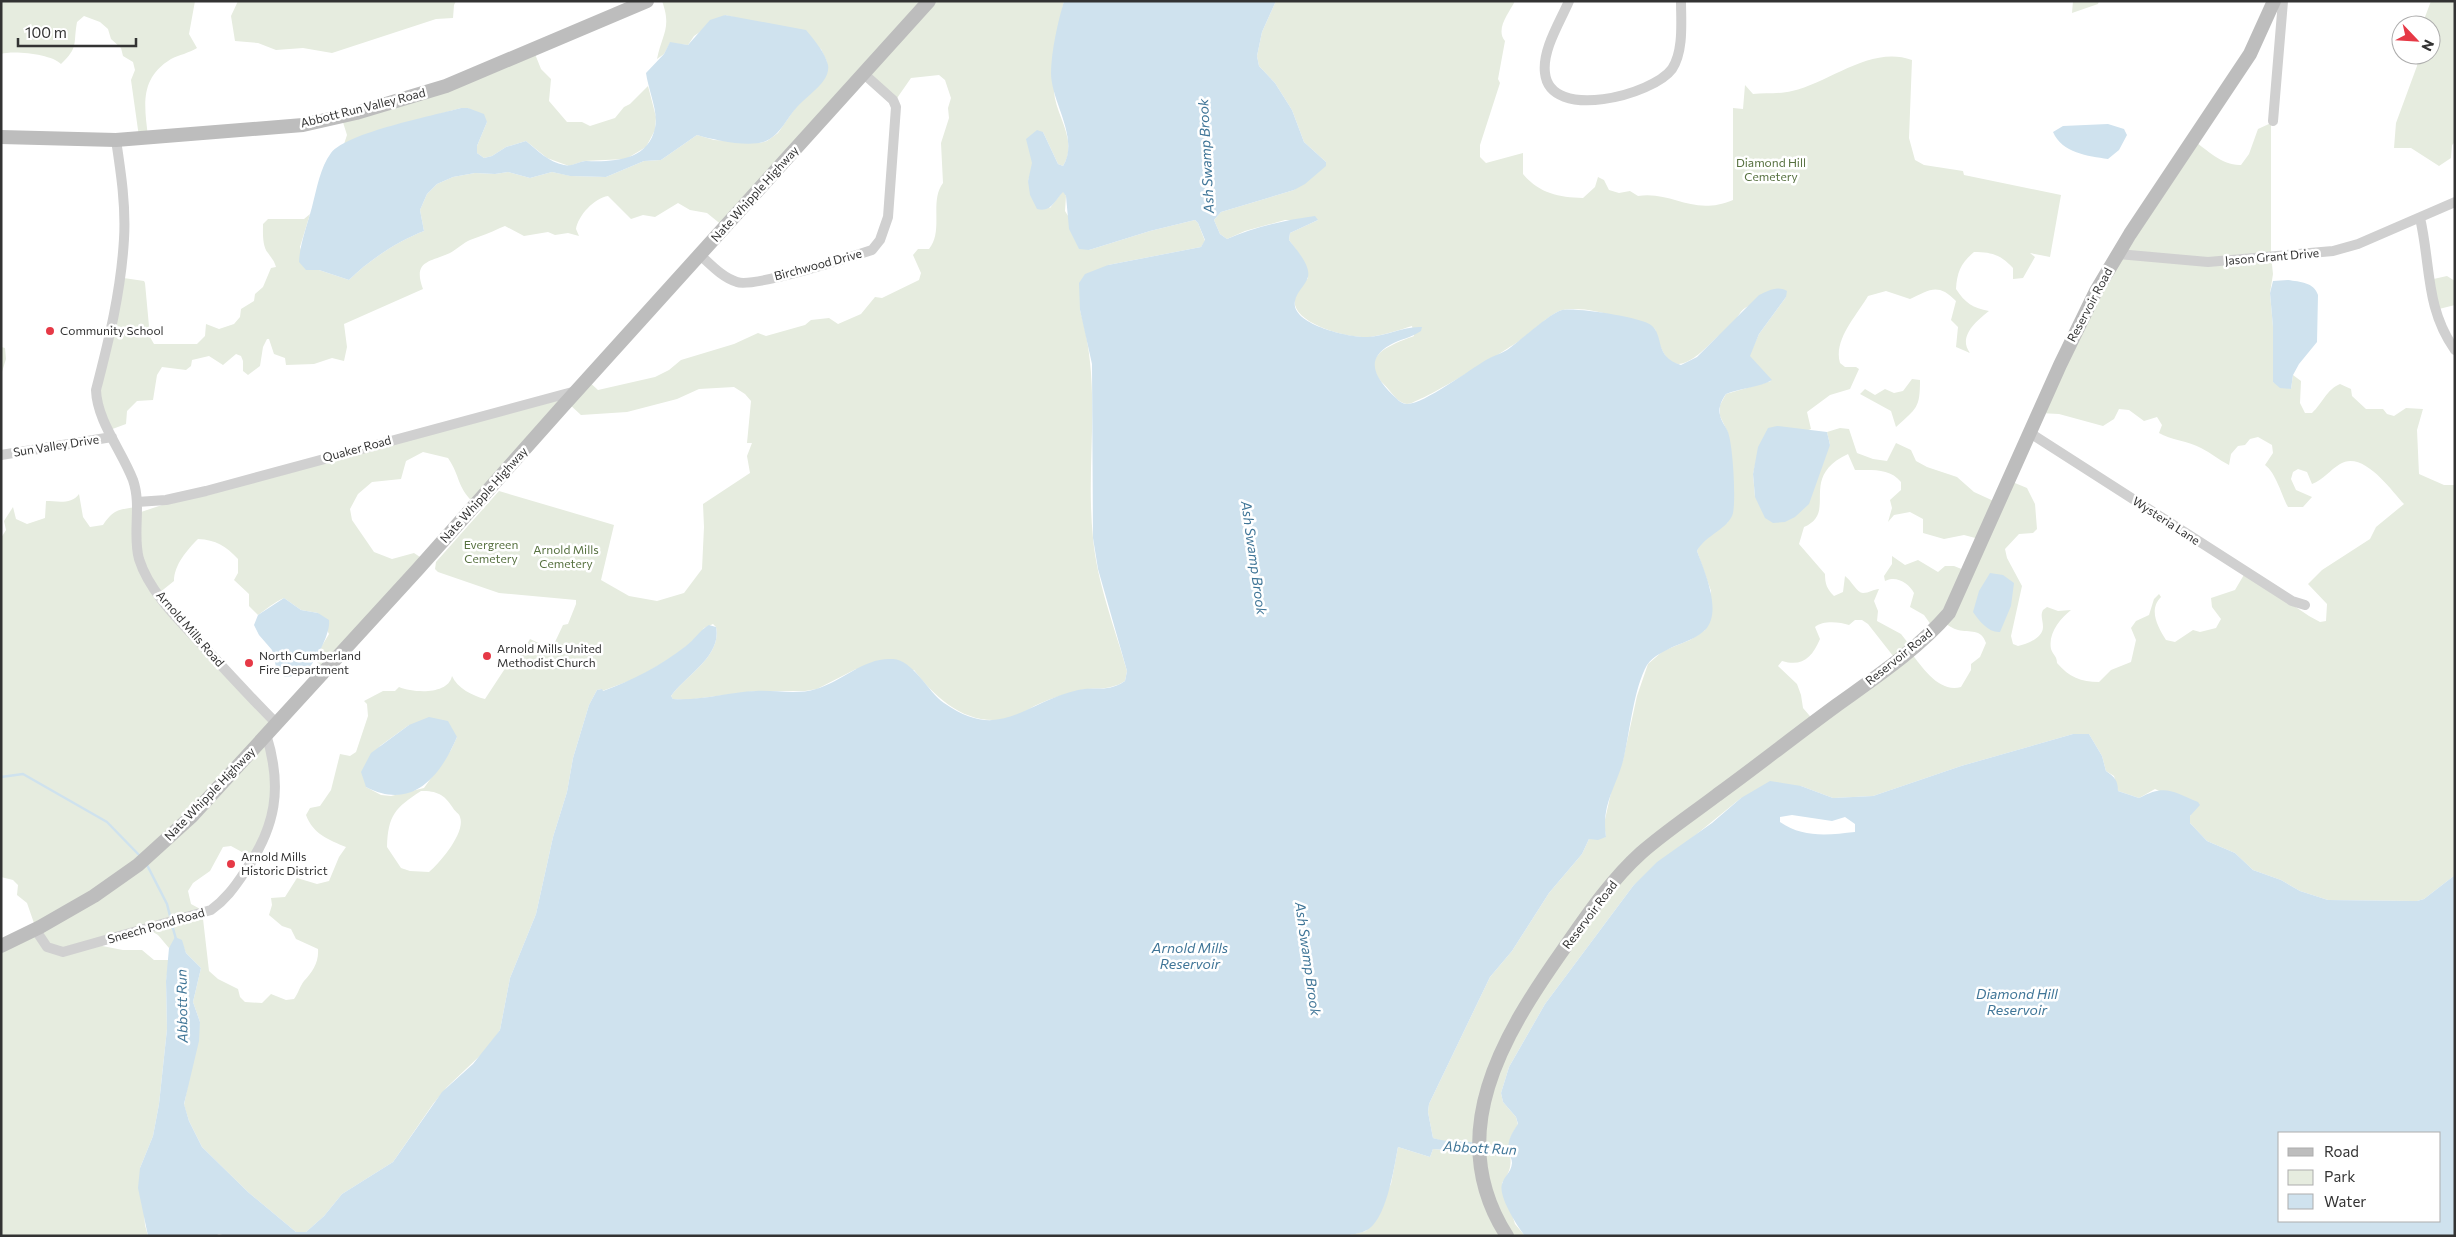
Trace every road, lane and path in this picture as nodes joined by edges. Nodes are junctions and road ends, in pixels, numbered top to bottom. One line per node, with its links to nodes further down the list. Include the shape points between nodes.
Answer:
1 (647, 1): 10 (street, Abbott Run Valley Road, via 446,86 356,113 274,128)
2 (1569, 1): 3 (street, via 1545,59 1544,73 1548,84 1558,94 1578,101 1607,97 1661,79 1672,68 1679,44)
3 (1681, 1)
4 (2274, 1): 14 (street, Reservoir Road, via 2250,54)
5 (2283, 1): 8 (street)
6 (928, 2): 7 (street, Nate Whipple Highway)
7 (864, 74): 13 (street, Nate Whipple Highway); 13 (street, Birchwood Drive, via 893,100 896,107 888,217 880,240 872,250 786,275 739,283 728,279)
8 (2273, 121)
9 (4, 135): 10 (street, Abbott Run Valley Road)
10 (116, 140): 18 (street, Arnold Mills Road, via 124,204 124,238 114,320 96,390 99,410)
11 (2455, 202): 12 (street, Jason Grant Drive)
12 (2420, 218): 14 (street, Jason Grant Drive, via 2358,244 2320,253 2208,262); 15 (street, via 2433,304 2439,325)
13 (700, 254): 16 (street, Nate Whipple Highway)
14 (2118, 254): 17 (street, Reservoir Road, via 2084,316)
15 (2455, 350)
16 (577, 391): 20 (street, Quaker Road, via 206,491 166,500); 22 (street, Nate Whipple Highway)
17 (2030, 433): 21 (street, Wysteria Lane, via 2292,601); 25 (street, Reservoir Road, via 1949,613 1932,632 1884,672 1641,854 1600,898 1534,991 1506,1041 1483,1102 1479,1154 1486,1189)
18 (112, 437): 19 (street, Sun Valley Drive); 20 (street, Arnold Mills Road, via 126,462)
19 (1, 455)
20 (136, 502): 22 (street, Arnold Mills Road, via 137,551 148,580)
21 (2305, 605)
22 (272, 729): 23 (street, Nate Whipple Highway, via 192,816 150,855 94,896); 23 (street, Sneech Pond Road, via 275,807 265,838 254,858 222,903 211,910 63,952 47,947)
23 (35, 930): 24 (street, Nate Whipple Highway)
24 (1, 946)
25 (1507, 1236)

